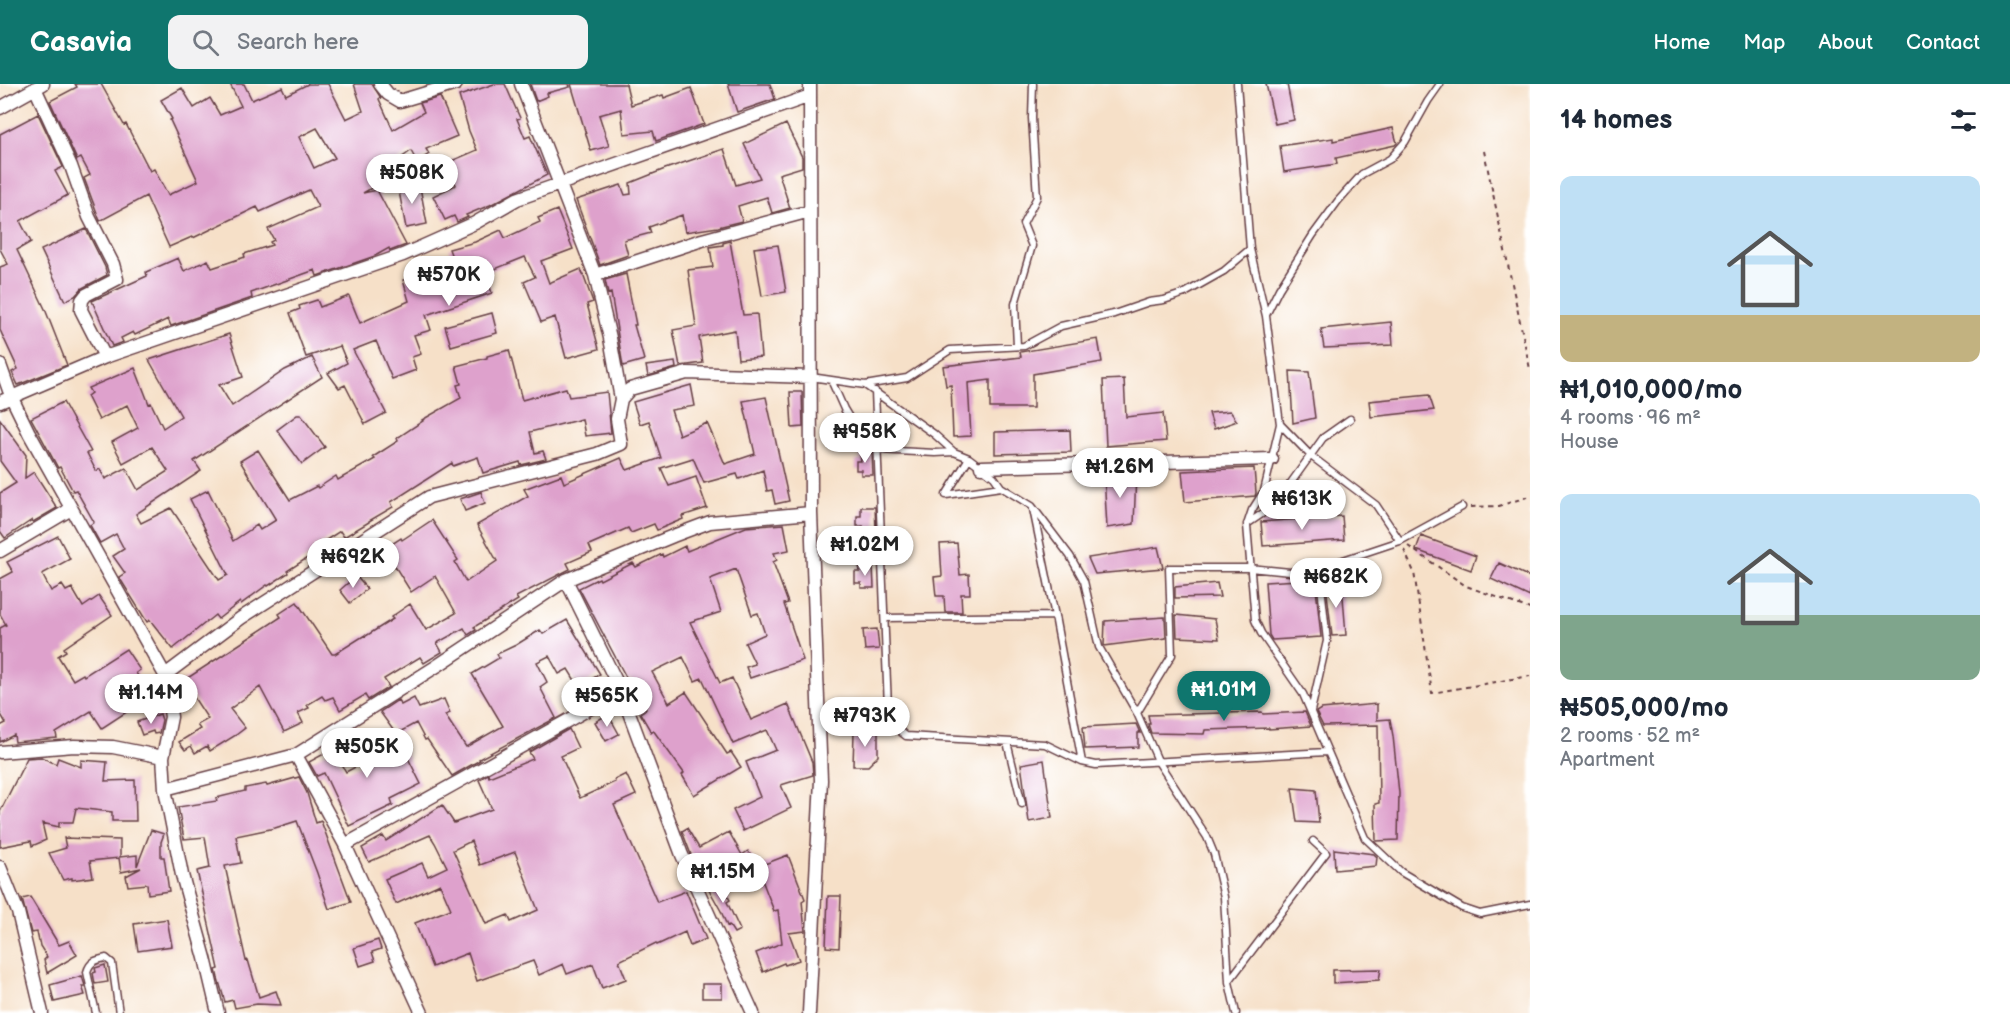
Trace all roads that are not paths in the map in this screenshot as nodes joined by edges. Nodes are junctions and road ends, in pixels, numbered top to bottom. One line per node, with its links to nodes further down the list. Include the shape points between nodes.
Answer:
1 (380, 84): 2 (street, via 400,101)
2 (456, 84)
3 (521, 84): 10 (street)
4 (1033, 84): 15 (lane, via 1037,197 1023,224 1032,246 1015,304)
5 (1237, 84): 12 (lane)
6 (1440, 84): 14 (lane, via 1405,142 1390,159 1362,174 1338,201 1279,289)
7 (39, 86): 9 (street); 16 (street, via 117,279 82,300 81,310)
8 (810, 90): 10 (street); 11 (street)
9 (0, 108)
10 (559, 184): 13 (street); 16 (street, via 517,199 475,223 403,255)
11 (810, 211): 13 (street, via 702,240); 18 (street)
12 (1250, 249): 14 (lane); 15 (lane, via 1224,271 1185,293 1061,326)
13 (595, 275): 23 (street)
14 (1266, 316): 25 (lane)
15 (1017, 346): 20 (lane, via 950,350 907,378)
16 (105, 357): 22 (street)
17 (0, 365): 22 (street)
18 (811, 377): 19 (lane); 23 (street, via 687,373 630,389); 36 (street)
19 (831, 380): 20 (lane); 26 (lane, via 856,429)
20 (865, 385): 21 (lane)
21 (875, 391): 26 (lane); 27 (lane)
22 (5, 399): 35 (street)
23 (621, 399): 45 (street, via 617,419 621,444 597,454 429,497 241,618)
24 (1350, 419): 28 (lane, via 1323,438)
25 (1280, 424): 28 (lane); 30 (lane)
26 (878, 450): 27 (lane); 44 (lane)
27 (954, 452): 29 (lane)
28 (1311, 456): 37 (lane, via 1275,505); 38 (lane, via 1376,505)
29 (969, 458): 31 (lane); 32 (lane, via 945,495)
30 (1272, 459): 31 (street); 37 (lane, via 1264,491)
31 (981, 467): 32 (lane)
32 (1001, 487): 33 (lane)
33 (1032, 506): 43 (lane); 47 (lane, via 1084,581 1099,647)
34 (1462, 507): 38 (lane)
35 (71, 509): 39 (street); 45 (street)
36 (811, 513): 42 (street, via 711,522); 69 (street, via 820,780)
37 (1246, 525): 40 (lane)
38 (1400, 540): 41 (lane)
39 (0, 551)
40 (1250, 568): 41 (lane, via 1290,572); 47 (lane, via 1169,568 1172,655); 48 (lane, via 1255,620)
41 (1319, 568): 48 (lane, via 1327,641)
42 (566, 580): 46 (street); 52 (street)
43 (1055, 616): 44 (lane); 54 (lane)
44 (885, 618): 49 (lane, via 888,707 895,728 906,736)
45 (165, 675): 53 (street, via 171,717)
46 (621, 691): 59 (street); 68 (street, via 682,855)
47 (1137, 712): 55 (lane)
48 (1311, 712): 51 (lane)
49 (1007, 742): 54 (lane, via 1045,744); 57 (lane)
50 (0, 752): 53 (street, via 74,746)
51 (1327, 752): 55 (lane); 61 (lane, via 1365,838 1401,872 1462,908 1480,914)
52 (296, 755): 56 (street); 59 (street)
53 (163, 757): 56 (street)
54 (1082, 762): 55 (lane)
55 (1159, 763): 62 (lane, via 1214,854 1224,897)
56 (165, 789): 66 (street, via 182,875)
57 (1022, 804)
58 (1313, 841): 62 (lane, via 1326,853)
59 (345, 844): 67 (street)
60 (0, 867): 63 (street, via 18,912)
61 (1530, 903)
62 (1229, 982): 70 (lane)
63 (42, 1013)
64 (96, 1013): 65 (lane, via 87,972 95,960 106,958 112,963)
65 (119, 1013)
66 (218, 1013)
67 (422, 1013)
68 (753, 1013)
69 (809, 1013)
70 (1236, 1013)

